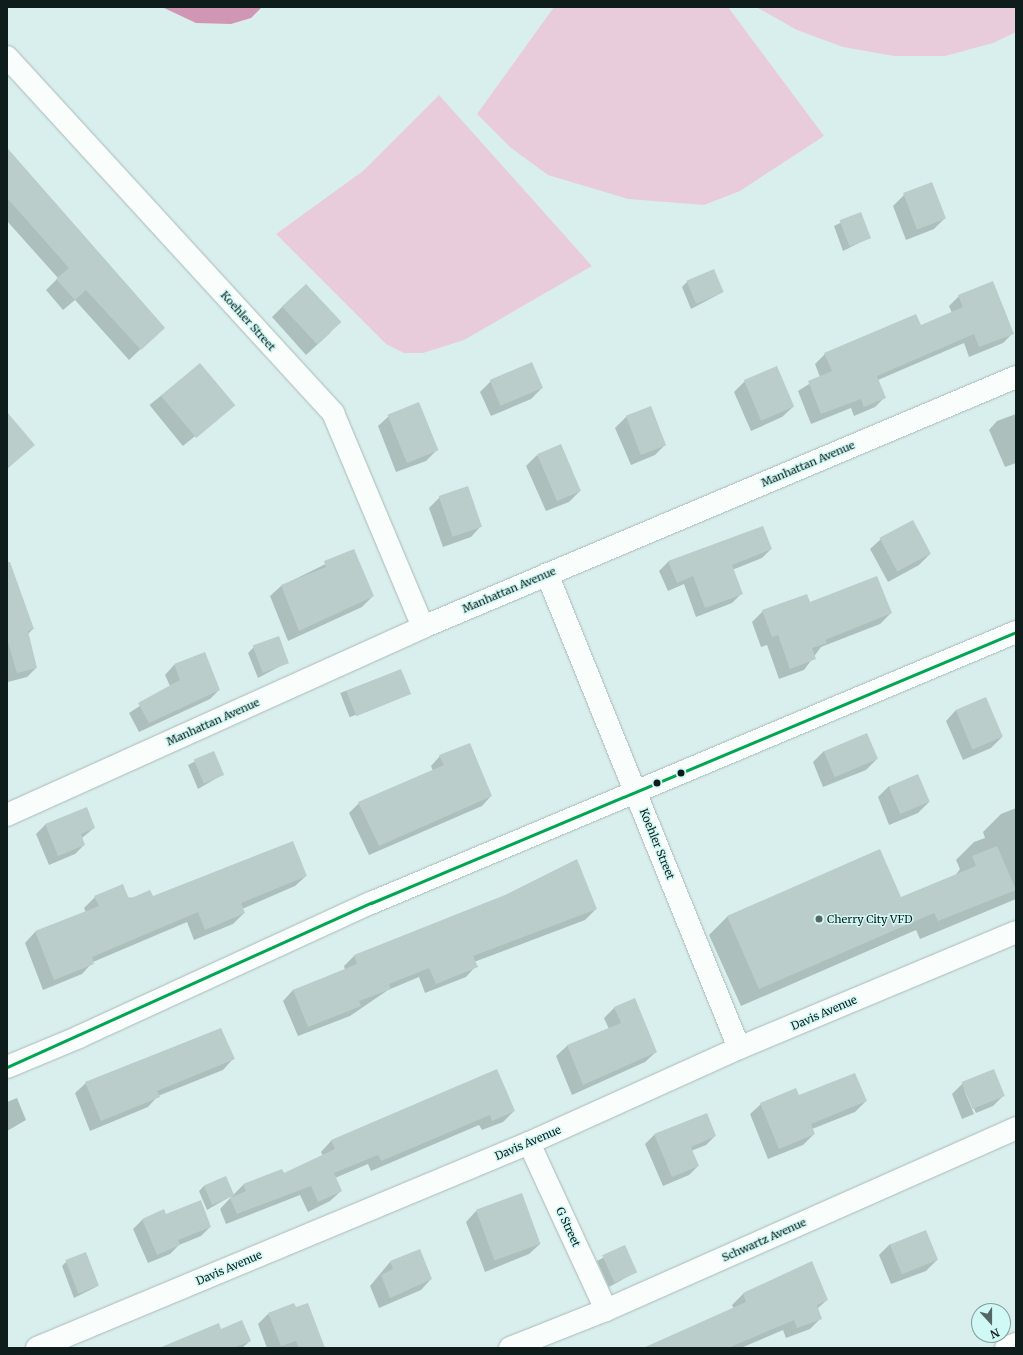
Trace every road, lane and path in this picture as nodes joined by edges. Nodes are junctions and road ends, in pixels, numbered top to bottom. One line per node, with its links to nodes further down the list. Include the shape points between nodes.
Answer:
1 (7, 57): 4 (street, Koehler Street, via 333,414)
2 (1016, 376): 3 (street, Manhattan Avenue)
3 (547, 574): 4 (street, Manhattan Avenue); 6 (street, Koehler Street)
4 (423, 627): 7 (street, Manhattan Avenue)
5 (1016, 632): 6 (street)
6 (636, 792): 9 (street, Koehler Street); 10 (street, via 371,903 80,1038)
7 (7, 815)
8 (1016, 932): 9 (street, Davis Avenue)
9 (739, 1048): 12 (street, Davis Avenue)
10 (7, 1066)
11 (1016, 1128): 13 (street, Schwartz Avenue)
12 (529, 1144): 13 (street, G Street); 15 (street, Davis Avenue)
13 (606, 1310): 16 (street, Schwartz Avenue)
14 (1016, 1344): 17 (street)
15 (37, 1348)
16 (510, 1348)
17 (1006, 1348)

